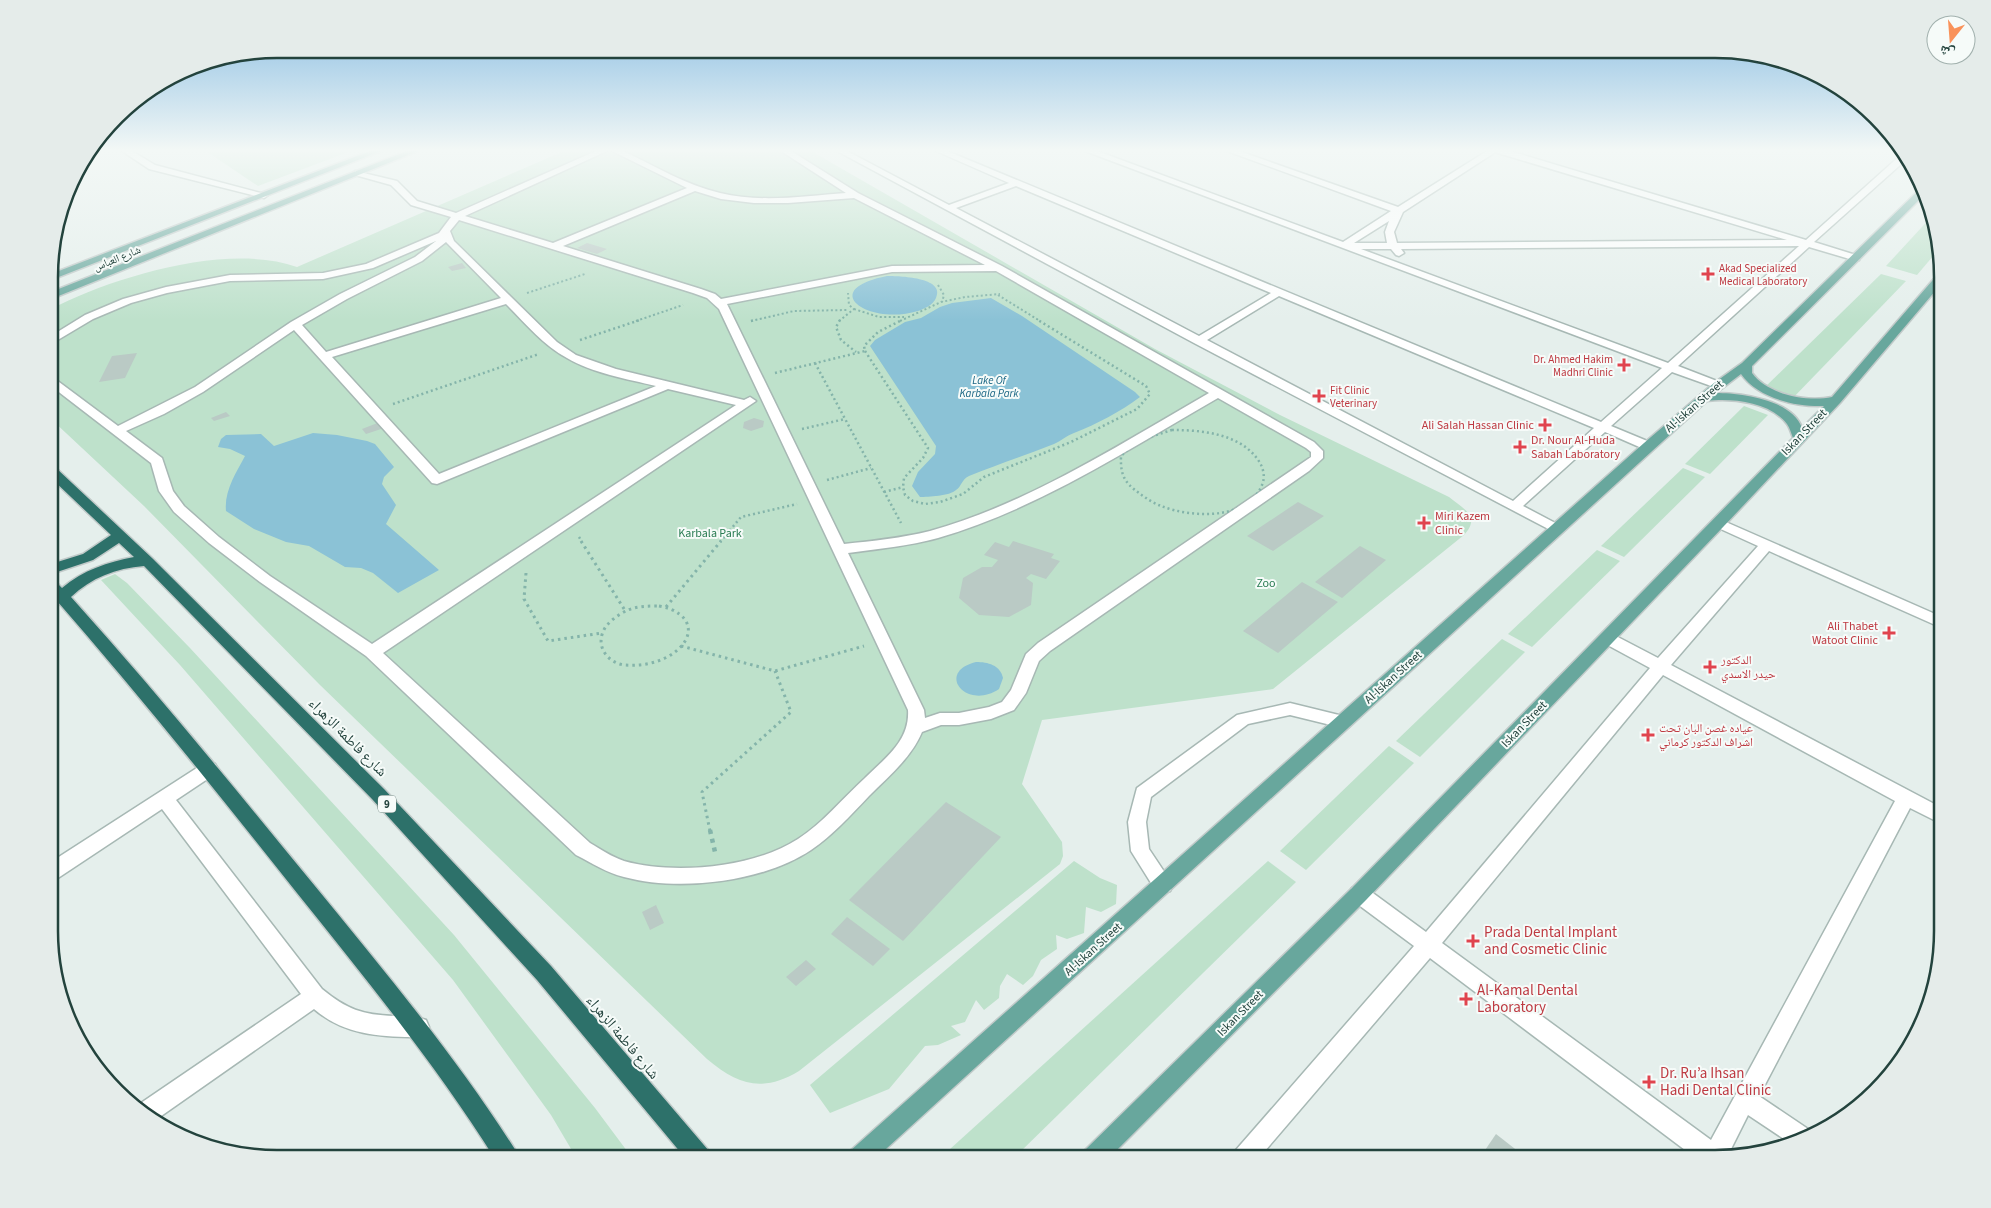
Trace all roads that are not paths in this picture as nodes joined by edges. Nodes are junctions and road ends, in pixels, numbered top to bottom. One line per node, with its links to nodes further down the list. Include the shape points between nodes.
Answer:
1 (232, 207): 24 (main road, شارع العباس)
2 (272, 207): 28 (main road, شارع العباس)
3 (431, 207): 16 (street)
4 (476, 207): 16 (street)
5 (647, 207): 19 (street)
6 (879, 207): 23 (street)
7 (1075, 207): 27 (street)
8 (1241, 207): 20 (street)
9 (1389, 207): 15 (street)
10 (1405, 207): 15 (street)
11 (1690, 207): 18 (street)
12 (1848, 207): 18 (street)
13 (1907, 207): 22 (main road, Al-Iskan Street)
14 (948, 208): 33 (street)
15 (1399, 211): 20 (street); 21 (street, via 1390,228)
16 (457, 216): 17 (street); 19 (street)
17 (446, 234): 29 (street); 31 (street, via 435,249 422,258); 32 (street, via 384,261 338,274 230,278 159,292 126,301 89,317)
18 (1809, 243): 21 (street); 22 (street); 36 (street)
19 (555, 246): 30 (street, via 697,291)
20 (1343, 246): 21 (street); 25 (street)
21 (1393, 246): 25 (street, via 1405,261)
22 (1856, 258): 35 (main road, Al-Iskan Street)
23 (998, 268): 30 (street, via 882,271); 41 (street)
24 (58, 274)
25 (1430, 278): 36 (street)
26 (1934, 289): 43 (main road, Iskan Street)
27 (1279, 292): 33 (street); 45 (street)
28 (58, 293)
29 (507, 300): 34 (street); 37 (street, via 572,357)
30 (720, 302): 40 (street)
31 (295, 324): 34 (street); 46 (street, via 188,397)
32 (58, 336)
33 (1198, 341): 50 (street)
34 (324, 356): 37 (street, via 437,480)
35 (1746, 365): 38 (main road, Al-Iskan Street); 43 (main road, via 1745,370 1756,384 1782,396 1812,402)
36 (1670, 368): 38 (street); 45 (street)
37 (668, 385): 44 (street)
38 (1718, 385): 42 (main road, Al-Iskan Street)
39 (58, 386): 46 (street)
40 (764, 392): 44 (street); 55 (street)
41 (1218, 392): 55 (street, via 1140,438 998,511 910,540); 65 (street, via 1310,444 1317,451 1317,458 1044,647 1032,658 1018,693 1008,706 959,719 940,718)
42 (1702, 398): 47 (main road, via 1737,397 1764,404 1794,424); 48 (main road, Al-Iskan Street)
43 (1836, 400): 47 (main road, Iskan Street)
44 (746, 404): 62 (street)
45 (1603, 427): 48 (street); 50 (street)
46 (118, 430): 62 (street, via 157,461 166,491 179,509 214,540)
47 (1798, 437): 51 (main road, Iskan Street)
48 (1648, 446): 52 (main road, Al-Iskan Street)
49 (58, 478): 53 (highway, شارع فاطمة الزهراء / 9)
50 (1514, 507): 52 (street)
51 (1719, 523): 54 (street); 61 (main road, Iskan Street)
52 (1556, 530): 64 (main road, Al-Iskan Street)
53 (119, 535): 56 (highway, شارع فاطمة الزهراء / 9); 57 (highway, via 91,556)
54 (1767, 545): 60 (street); 63 (street)
55 (840, 549): 65 (street, via 916,710)
56 (147, 561): 58 (highway, via 105,568); 80 (highway, شارع فاطمة الزهراء / 9, via 378,794 524,952)
57 (58, 567)
58 (58, 589)
59 (58, 595): 66 (highway)
60 (1934, 619)
61 (1607, 638): 63 (street); 72 (main road, Iskan Street)
62 (372, 652): 65 (street, via 583,849 608,863 642,873 719,872 764,862 802,846 900,754)
63 (1660, 667): 68 (street); 73 (street)
64 (1343, 722): 71 (main road, Al-Iskan Street); 71 (street, via 1290,709 1243,719 1143,793 1137,822 1140,851)
65 (916, 728)
66 (209, 769): 67 (street); 75 (highway)
67 (164, 798): 70 (street); 74 (street)
68 (1906, 798): 69 (street); 76 (street)
69 (1934, 813)
70 (58, 867)
71 (1164, 885): 81 (main road, Al-Iskan Street)
72 (1359, 894): 73 (street); 82 (main road, Iskan Street)
73 (1428, 945): 83 (street); 84 (street)
74 (315, 996): 75 (street, via 337,1014 359,1023); 77 (street)
75 (418, 1027): 79 (highway)
76 (1744, 1099): 78 (street); 85 (street)
77 (150, 1110)
78 (1796, 1135)
79 (502, 1150)
80 (693, 1150)
81 (868, 1150)
82 (1101, 1150)
83 (1251, 1150)
84 (1703, 1150)
85 (1718, 1150)

